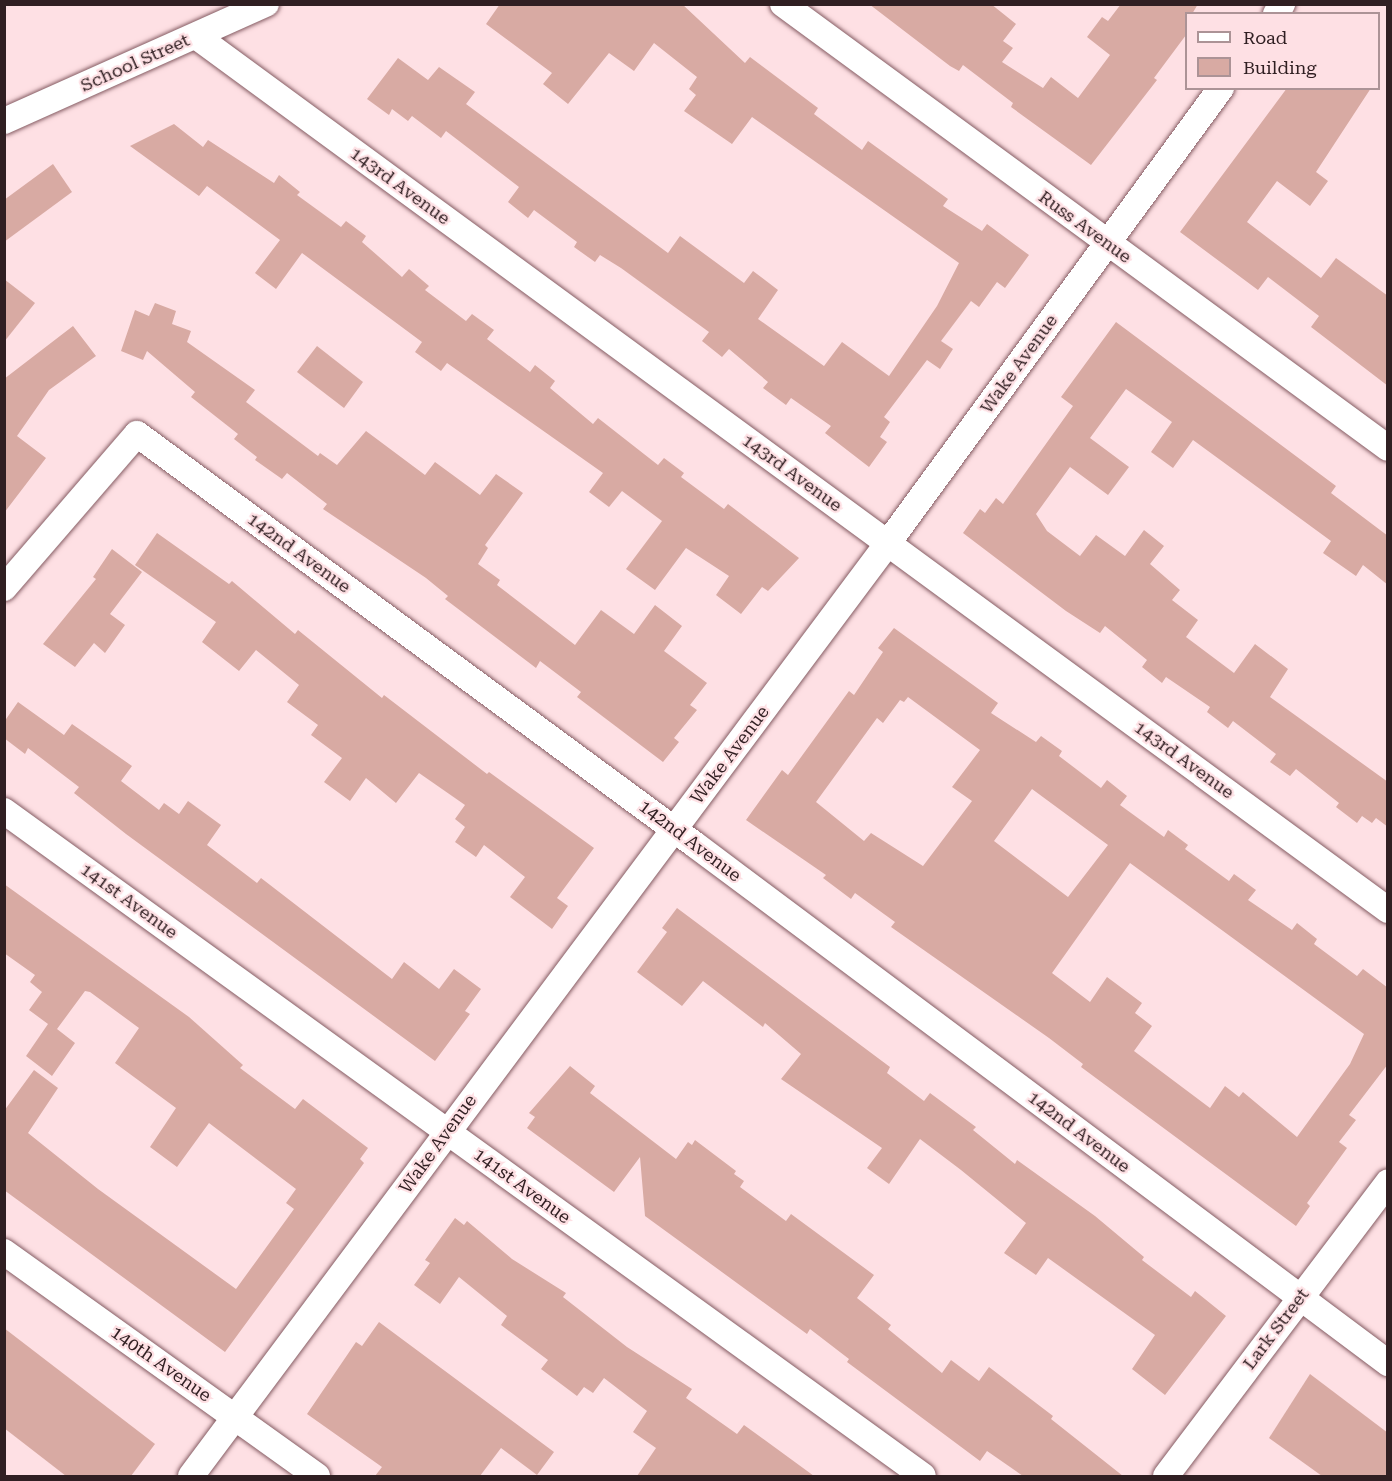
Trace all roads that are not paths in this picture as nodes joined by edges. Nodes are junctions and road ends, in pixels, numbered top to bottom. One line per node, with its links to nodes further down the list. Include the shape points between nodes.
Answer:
1 (266, 4): 3 (street, School Street)
2 (783, 4): 6 (street, Russ Avenue)
3 (196, 36): 5 (street, School Street); 8 (street, 143rd Avenue)
4 (1220, 90): 6 (street, Wake Avenue)
5 (4, 121)
6 (1107, 244): 7 (street, Russ Avenue); 8 (street, Wake Avenue)
7 (1388, 448)
8 (888, 543): 11 (street, Wake Avenue); 12 (street, 143rd Avenue)
9 (8, 575): 11 (street, 142nd Avenue, via 137,434)
10 (4, 811): 13 (street, 141st Avenue)
11 (674, 829): 13 (street, Wake Avenue); 16 (street, 142nd Avenue)
12 (1388, 910)
13 (447, 1131): 18 (street, Wake Avenue); 21 (street, 141st Avenue)
14 (1388, 1182): 16 (street, Lark Street)
15 (4, 1252): 18 (street, 140th Avenue)
16 (1299, 1298): 17 (street, 142nd Avenue); 22 (street, Lark Street)
17 (1388, 1363)
18 (237, 1417): 19 (street, Wake Avenue); 20 (street, 140th Avenue)
19 (191, 1476)
20 (317, 1476)
21 (924, 1476)
22 (1166, 1476)

